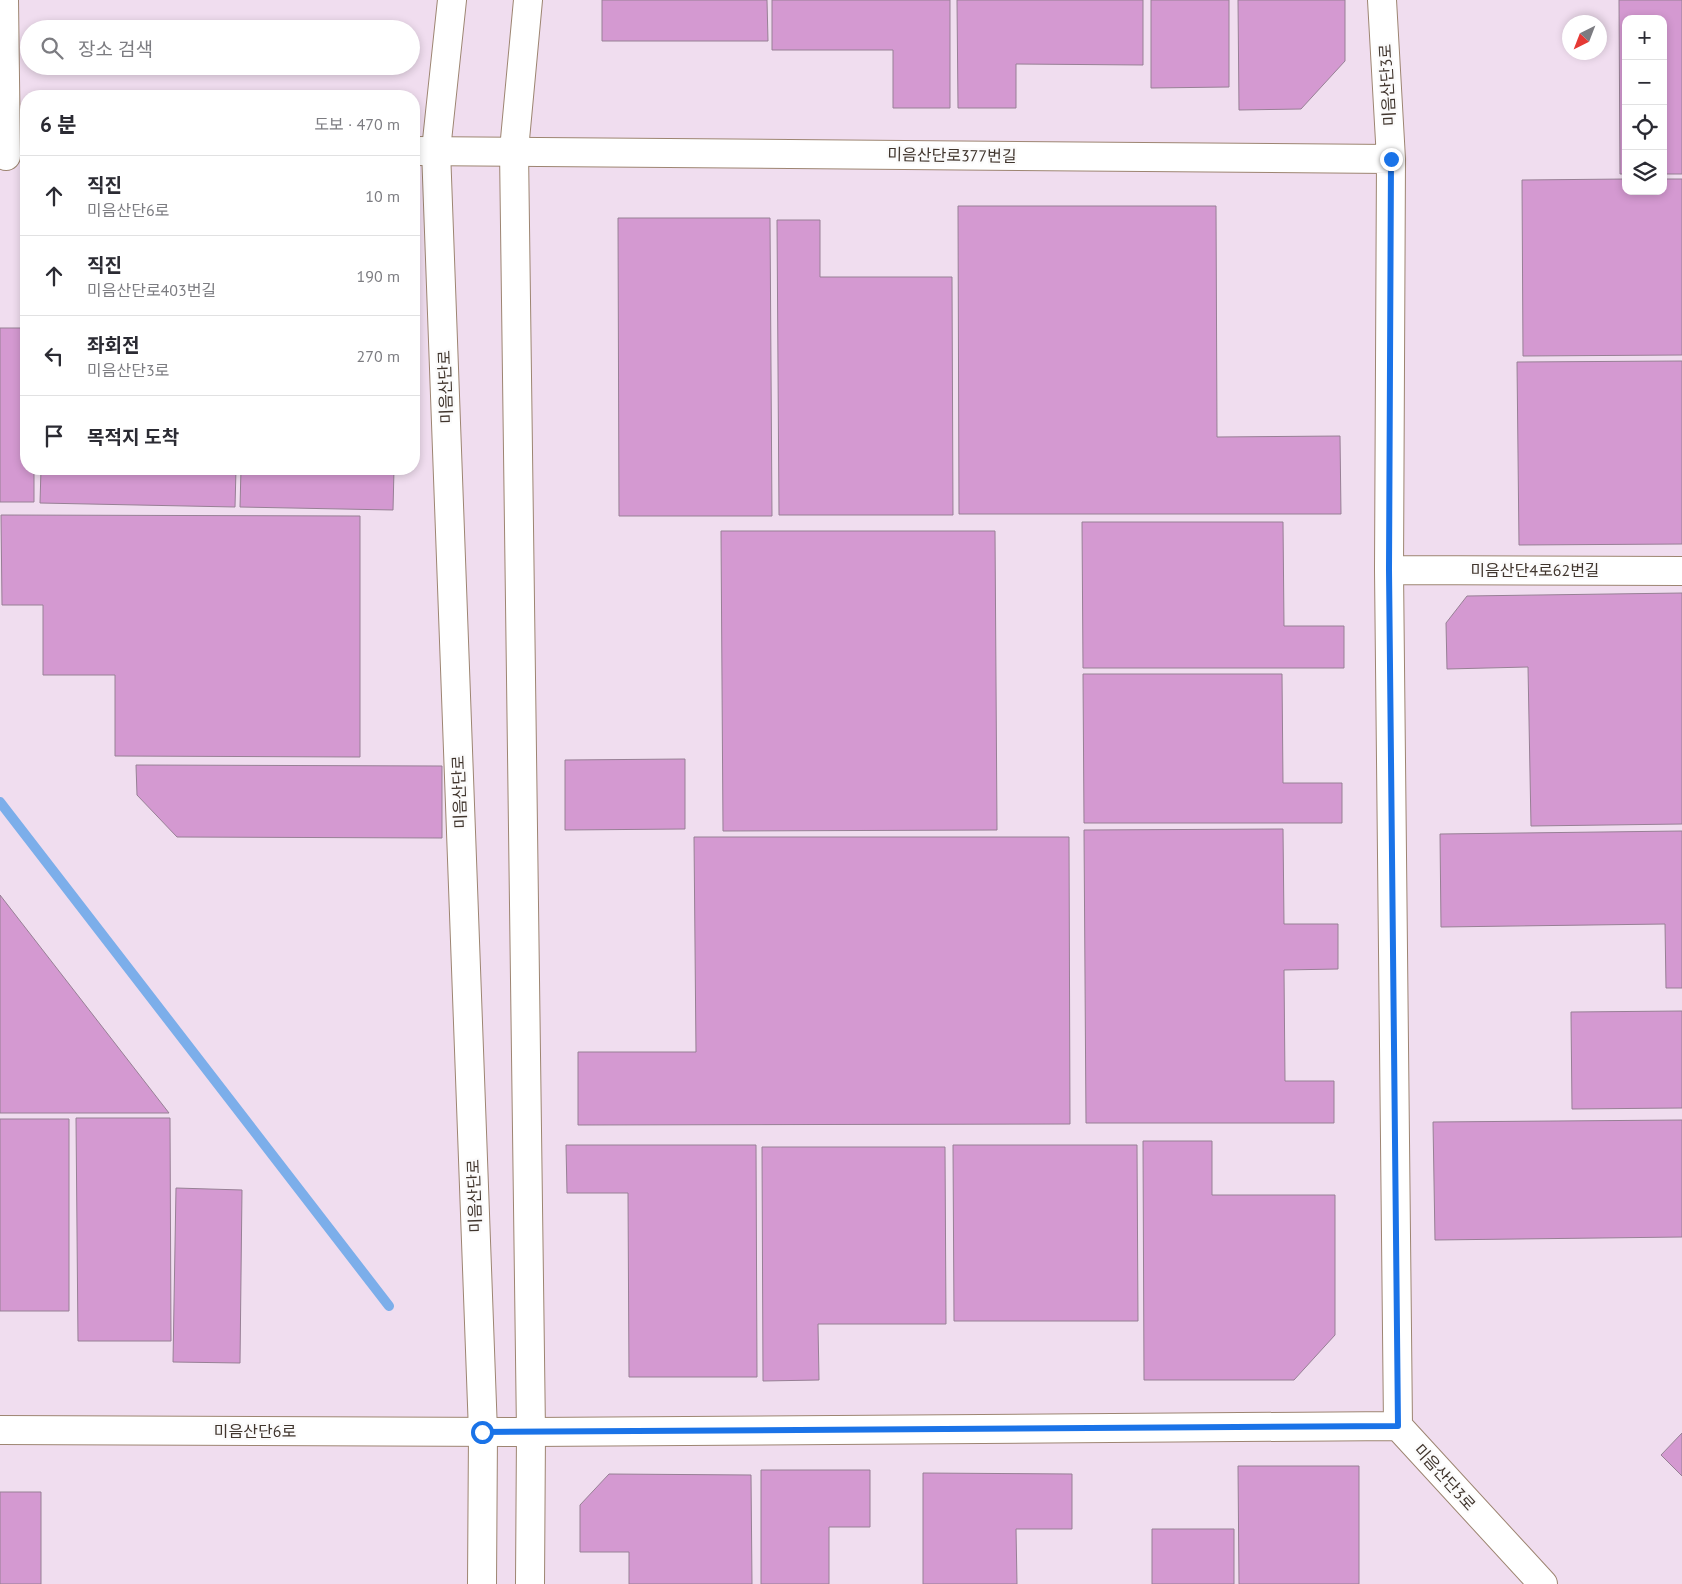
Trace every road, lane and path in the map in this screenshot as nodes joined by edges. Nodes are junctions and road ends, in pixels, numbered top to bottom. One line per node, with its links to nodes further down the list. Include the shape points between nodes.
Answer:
1 (4, 0): 7 (street)
2 (452, 0): 6 (street, 미음산단로)
3 (528, 0): 5 (street)
4 (1382, 0): 8 (street, 미음산단3로)
5 (514, 150): 6 (street, 미음산단로377번길); 8 (street, 미음산단로377번길); 14 (street)
6 (425, 151): 13 (street, 미음산단로)
7 (11, 156)
8 (1391, 159): 9 (street, 미음산단3로)
9 (1389, 570): 10 (street, 미음산단4로62번길); 11 (street, 미음산단3로)
10 (1682, 571)
11 (1398, 1426): 14 (street, 미음산단6로); 17 (street, 미음산단3로)
12 (0, 1430): 13 (street, 미음산단6로)
13 (482, 1432): 14 (street, 미음산단6로); 15 (street, 미음산단로)
14 (521, 1432): 16 (street)
15 (482, 1584)
16 (530, 1584)
17 (1543, 1584)

